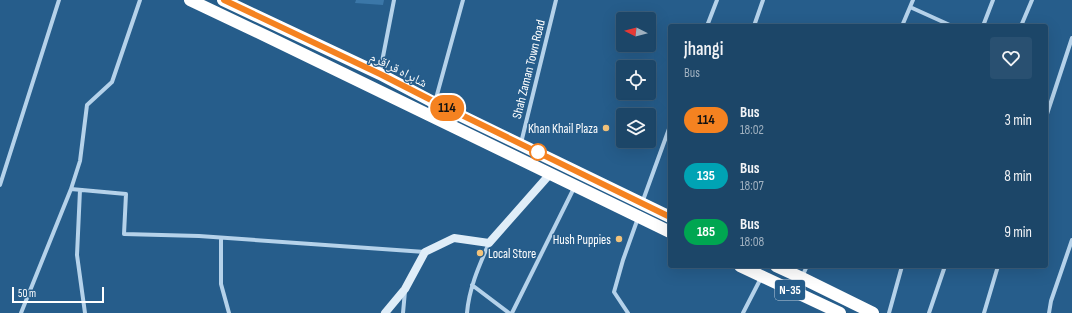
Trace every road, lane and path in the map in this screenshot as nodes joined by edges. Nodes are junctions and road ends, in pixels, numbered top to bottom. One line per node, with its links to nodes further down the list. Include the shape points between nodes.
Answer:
1 (59, 0): 28 (street)
2 (140, 0): 30 (street, via 112,82 87,105 80,160)
3 (190, 0): 27 (highway)
4 (224, 0): 13 (highway, شاہراہ قراقرم)
5 (394, 0): 22 (street)
6 (463, 0): 23 (street)
7 (556, 0): 26 (street, Shah Zaman Town Road)
8 (717, 0): 15 (street)
9 (763, 0): 16 (street)
10 (912, 0): 14 (street)
11 (993, 0): 19 (street)
12 (1032, 0): 20 (street)
13 (239, 3): 22 (highway, شاہراہ قراقرم)
14 (910, 7): 17 (street); 18 (street)
15 (708, 24)
16 (755, 24)
17 (903, 24)
18 (948, 24)
19 (984, 24)
20 (1022, 24)
21 (1072, 38): 24 (street)
22 (380, 74): 23 (highway, شاہراہ قراقرم)
23 (435, 102): 26 (highway, شاہراہ قراقرم)
24 (1048, 111)
25 (668, 132): 32 (street)
26 (521, 144): 32 (highway, شاہراہ قراقرم)
27 (550, 174): 29 (highway); 39 (street)
28 (0, 185)
29 (575, 186): 34 (highway); 58 (street)
30 (71, 189): 31 (street); 51 (street)
31 (80, 190): 37 (street, via 126,194 124,234); 52 (street, via 77,255)
32 (642, 203): 33 (highway, شاہراہ قراقرم)
33 (666, 215): 35 (highway)
34 (639, 217): 35 (highway); 59 (street, via 614,292)
35 (658, 226): 36 (highway)
36 (668, 231)
37 (221, 238): 40 (street); 53 (street, via 221,284)
38 (1072, 240): 66 (street)
39 (488, 243): 40 (street, via 454,238); 49 (street)
40 (425, 252): 50 (street)
41 (744, 268): 47 (highway, N-35)
42 (780, 268): 48 (highway, N-35)
43 (806, 268): 48 (street)
44 (901, 268): 63 (street)
45 (945, 268): 64 (street)
46 (997, 268): 65 (street)
47 (762, 276): 60 (street); 61 (highway, N-35)
48 (802, 278): 62 (highway, N-35)
49 (472, 285): 56 (street); 57 (street)
50 (405, 289): 54 (street); 55 (street)
51 (21, 313)
52 (85, 313)
53 (229, 313)
54 (385, 313)
55 (403, 313)
56 (467, 313)
57 (509, 313)
58 (512, 313)
59 (628, 313)
60 (743, 313)
61 (839, 313)
62 (873, 313)
63 (889, 313)
64 (929, 313)
65 (984, 313)
66 (1049, 313)

